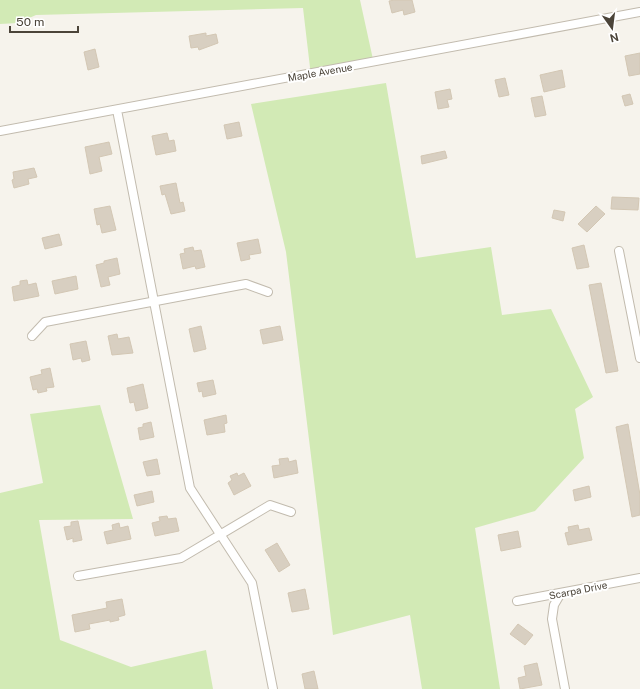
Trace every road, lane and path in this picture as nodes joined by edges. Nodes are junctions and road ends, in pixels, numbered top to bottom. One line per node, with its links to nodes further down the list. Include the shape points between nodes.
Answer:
1 (640, 12): 2 (street, Maple Avenue)
2 (117, 110): 3 (street, Maple Avenue); 6 (street)
3 (0, 131)
4 (619, 251): 8 (street)
5 (268, 292): 6 (street, via 246,284)
6 (154, 301): 7 (street, via 44,322); 10 (street, via 190,488)
7 (32, 336)
8 (640, 358)
9 (292, 512): 10 (street, via 270,505)
10 (220, 534): 11 (street, via 181,558); 15 (street, via 252,583)
11 (78, 576)
12 (640, 578): 13 (street, Scarpa Drive)
13 (561, 593): 14 (street, Scarpa Drive); 16 (street, via 554,605 552,619)
14 (517, 601)
15 (273, 689)
16 (566, 689)

